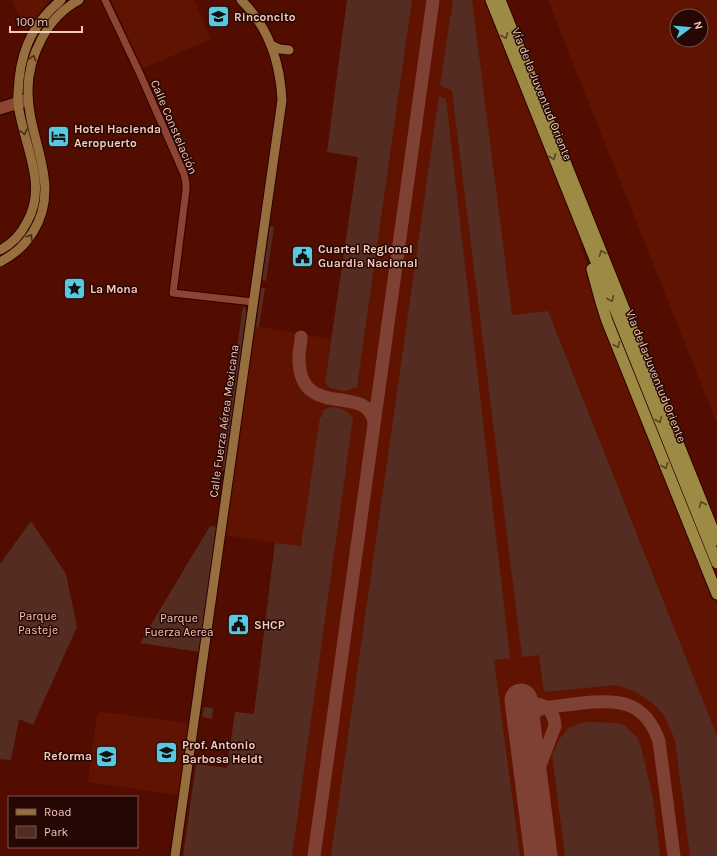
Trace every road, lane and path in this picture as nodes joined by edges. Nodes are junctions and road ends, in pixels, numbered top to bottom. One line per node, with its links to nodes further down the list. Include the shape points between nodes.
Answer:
1 (61, 0): 10 (main road, via 43,18 26,44 20,69)
2 (79, 0): 9 (main road, one-way to 2, via 30,71 38,45 56,17)
3 (105, 0): 16 (street, Calle Constelación, via 184,174 186,190 173,293)
4 (241, 0): 7 (main road, Calle Fuerza Aérea Mexicana, via 257,19)
5 (491, 0): 12 (highway, Vía de la Juventud Oriente, one-way to 12)
6 (500, 0): 12 (highway, Vía de la Juventud Oriente)
7 (271, 45): 8 (main road); 16 (main road, Calle Fuerza Aérea Mexicana, via 279,70 282,100)
8 (289, 50)
9 (29, 100): 10 (street); 15 (main road, one-way to 9, via 12,256 26,243 39,223 46,198)
10 (18, 103): 11 (street); 14 (main road, one-way to 14, via 36,183 36,197 24,229)
11 (0, 107)
12 (574, 197): 13 (highway, Via de la Juventud Oriente); 17 (highway, Via de la Juventud Oriente, one-way to 12)
13 (582, 228): 18 (highway, Via de la Juventud Oriente, one-way to 18); 19 (highway, one-way to 19, via 607,321)
14 (0, 250)
15 (0, 262)
16 (253, 302): 20 (main road, Calle Fuerza Aérea Mexicana)
17 (717, 540)
18 (717, 563)
19 (717, 594)
20 (175, 856)

